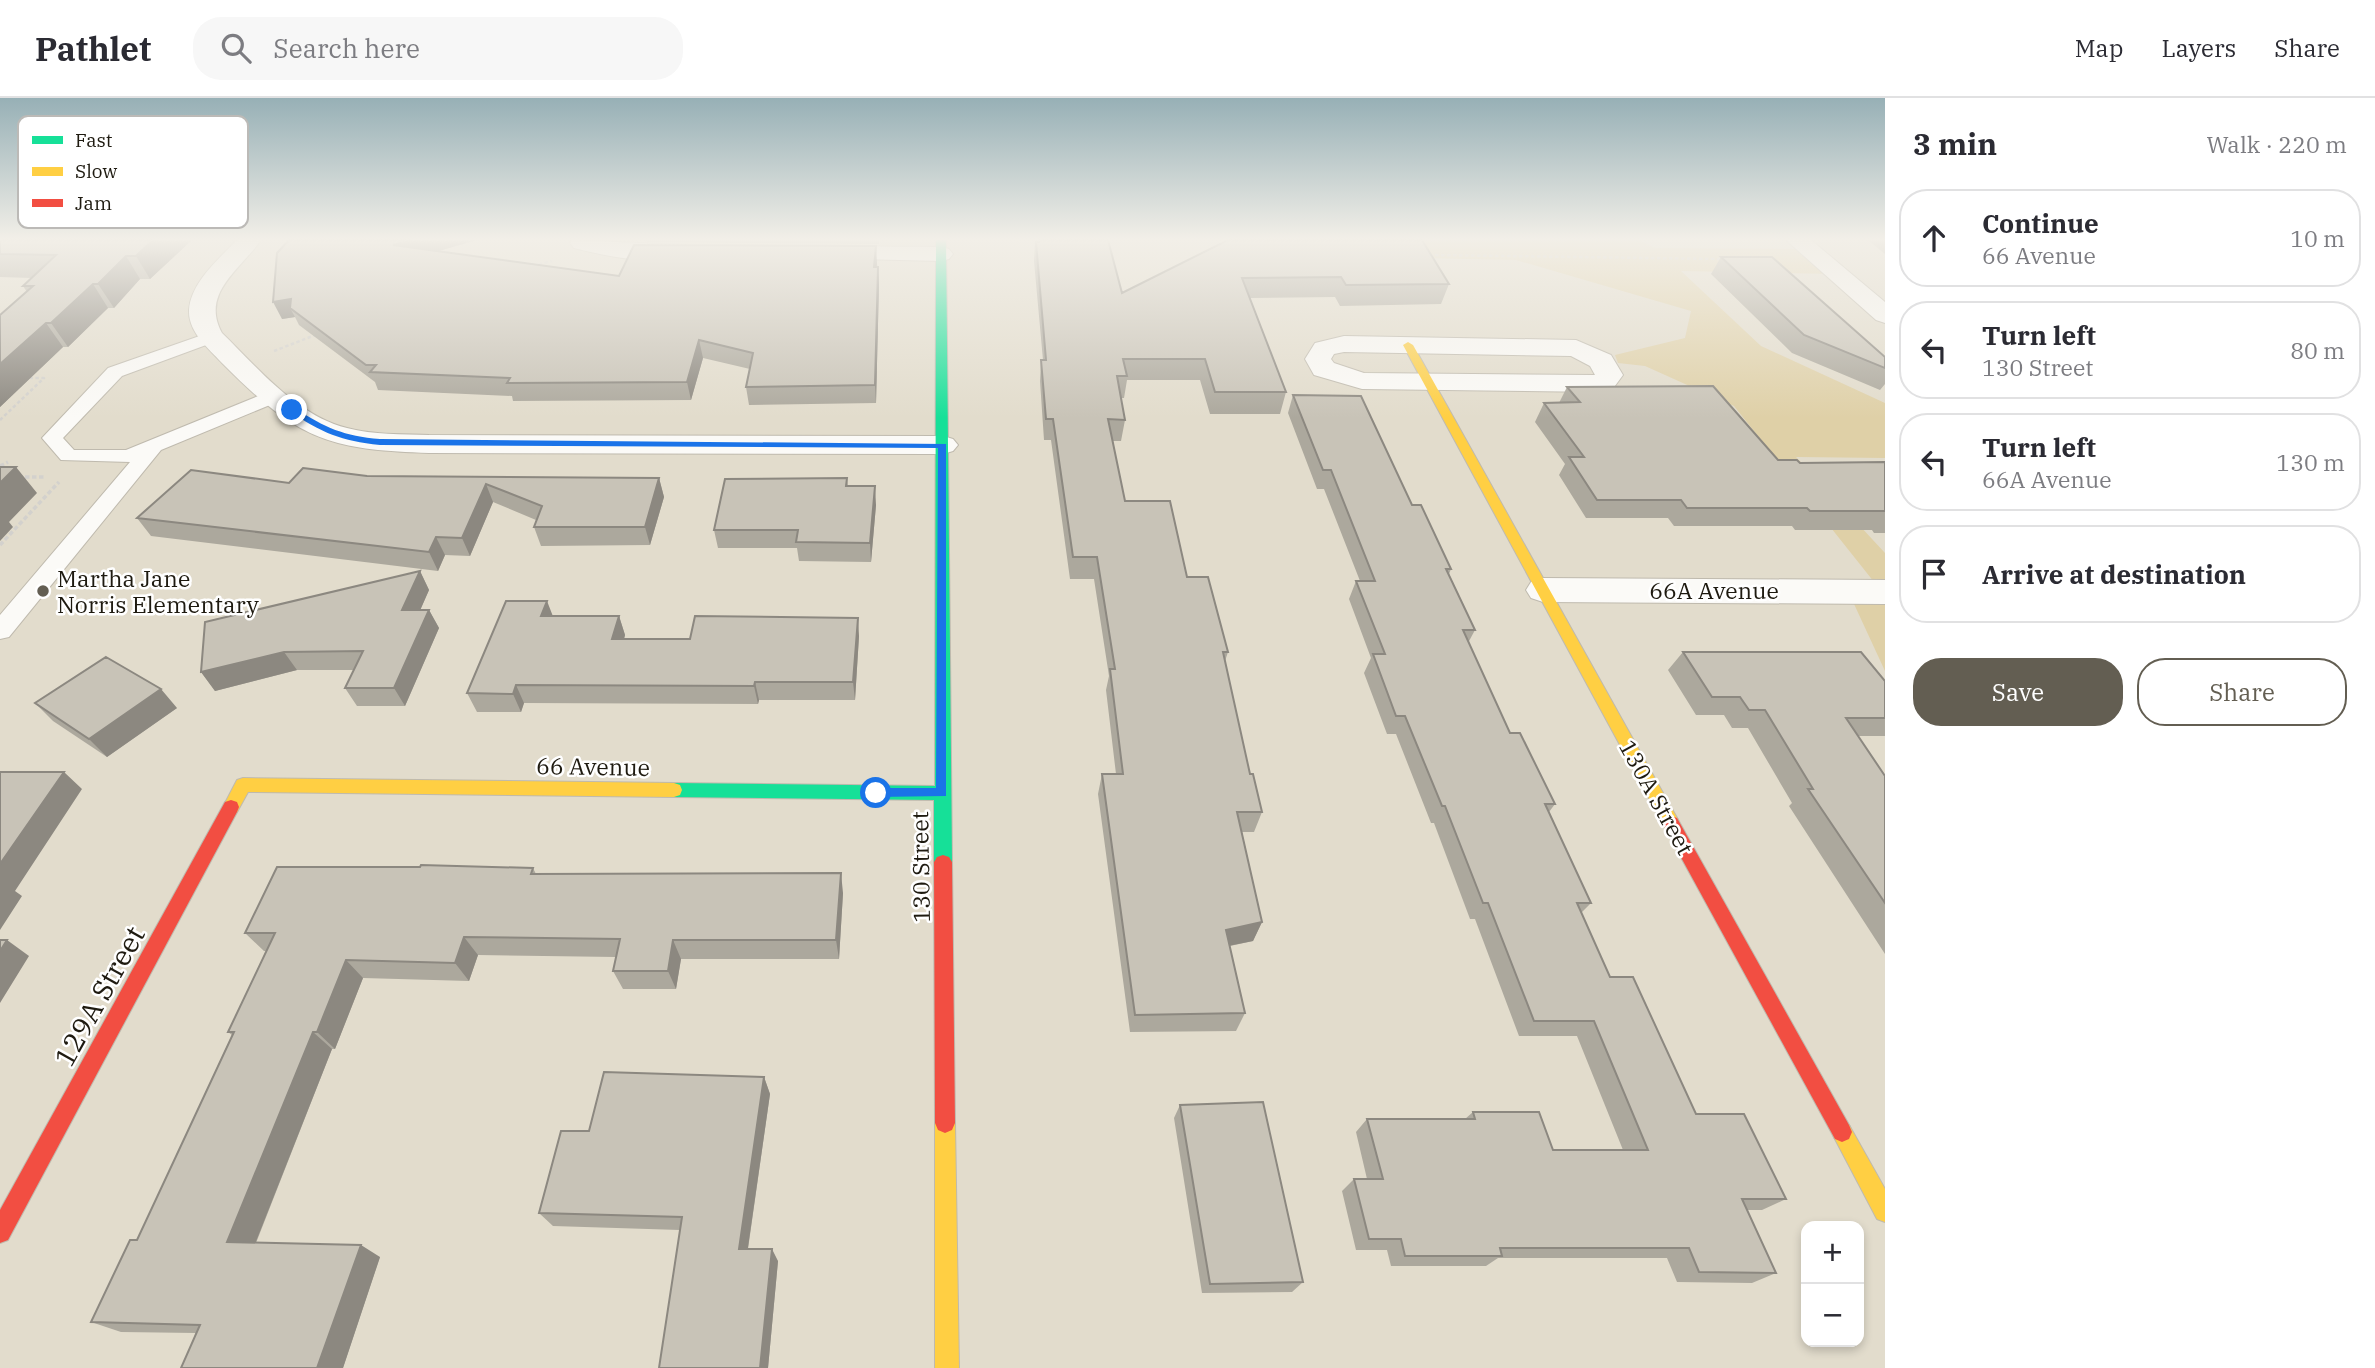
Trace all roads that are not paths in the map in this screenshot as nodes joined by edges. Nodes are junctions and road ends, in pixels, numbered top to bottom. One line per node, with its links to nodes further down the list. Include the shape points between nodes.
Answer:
1 (204, 299): 5 (street, via 201,318)
2 (942, 299): 10 (street, 130 Street)
3 (1867, 299): 4 (street)
4 (1885, 315)
5 (211, 337): 8 (street, via 251,359); 9 (lane, via 115,372 52,438 68,456 129,456)
6 (1408, 345): 7 (street, 130A Street); 7 (street, via 1344,344 1324,349 1318,359 1324,369 1362,381); 7 (street, via 1576,348 1601,361 1609,375 1602,384)
7 (1429, 382): 11 (street, 130A Street)
8 (275, 396): 9 (lane); 10 (street, via 324,431 380,442)
9 (154, 446): 13 (lane)
10 (943, 446): 15 (street, 130 Street)
11 (1543, 590): 12 (street, 66A Avenue); 16 (street, 130A Street)
12 (1885, 592)
13 (0, 631)
14 (243, 785): 15 (street, 66 Avenue); 17 (street, 129A Street)
15 (942, 793): 18 (street, 130 Street)
16 (1885, 1212)
17 (0, 1232)
18 (947, 1368)

